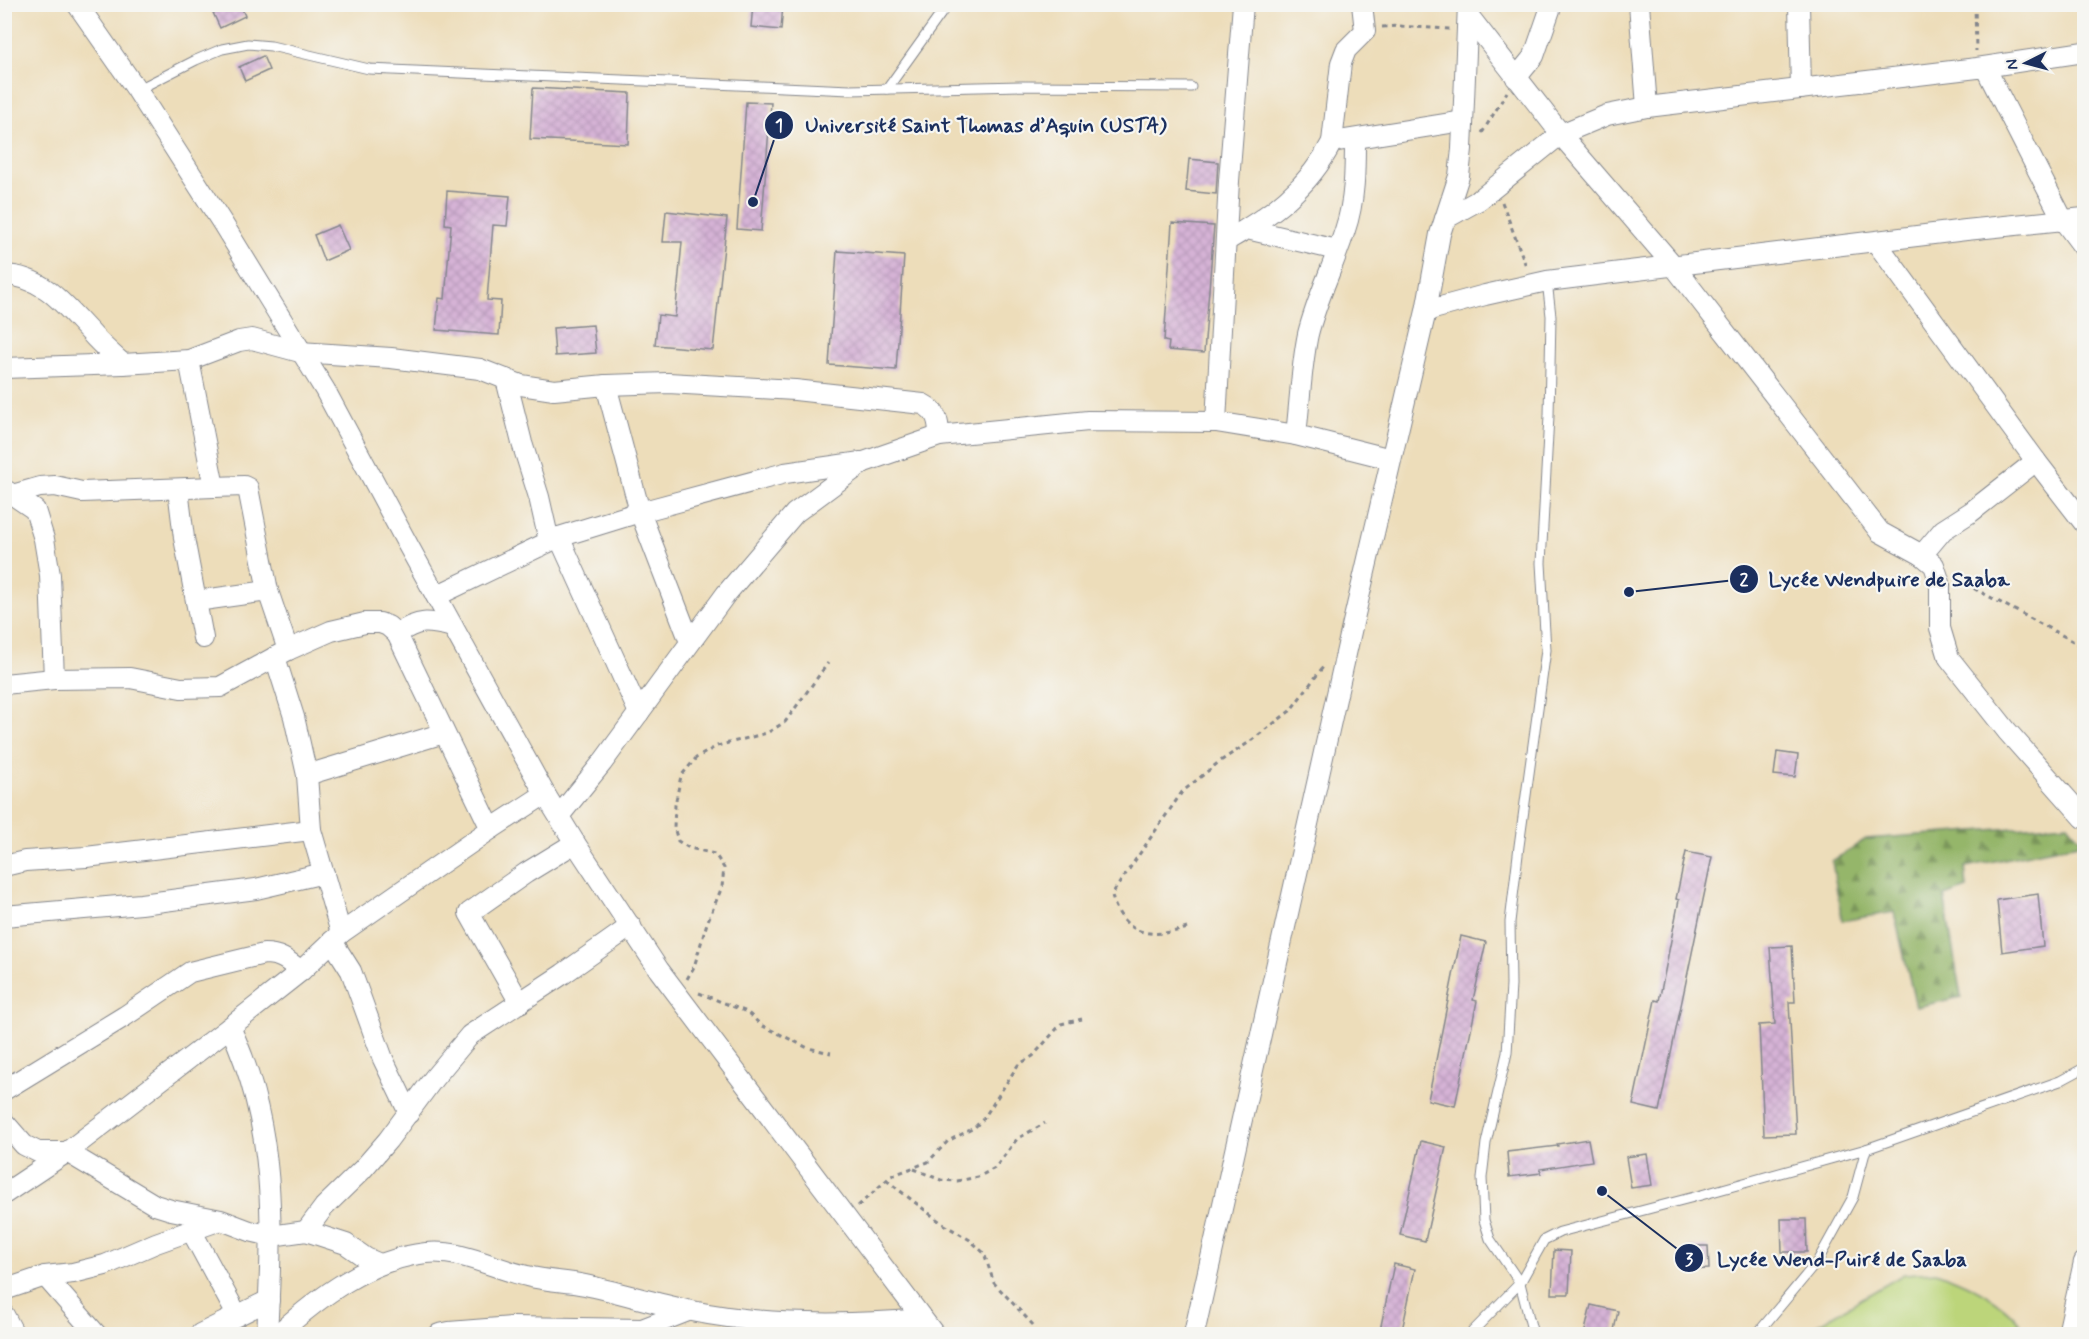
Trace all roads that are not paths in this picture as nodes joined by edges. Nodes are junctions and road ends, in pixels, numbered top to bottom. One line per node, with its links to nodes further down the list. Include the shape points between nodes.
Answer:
1 (77, 4): 15 (street)
2 (948, 4): 13 (lane)
3 (1243, 4): 25 (street)
4 (1362, 4): 20 (street, via 1365,31 1346,50 1341,63)
5 (1552, 4): 11 (street, via 1534,56)
6 (1639, 4): 16 (street)
7 (1799, 4): 14 (street)
8 (1468, 16): 11 (street); 17 (street)
9 (2085, 52): 10 (street)
10 (1981, 67): 14 (street); 23 (street)
11 (1516, 78): 18 (street)
12 (1191, 87): 13 (lane)
13 (887, 89): 15 (lane, via 369,69 248,44 222,49)
14 (1801, 89): 16 (street)
15 (137, 90): 33 (street)
16 (1647, 107): 18 (street, via 1607,115)
17 (1463, 122): 19 (street); 22 (street, via 1459,176)
18 (1561, 134): 22 (street, via 1479,200); 29 (street)
19 (1355, 139): 20 (street); 28 (street, via 1351,205)
20 (1332, 142): 24 (street, via 1296,192)
21 (2085, 218): 23 (street)
22 (1445, 219): 32 (street)
23 (2063, 220): 26 (street); 27 (street)
24 (1247, 229): 25 (street); 28 (street)
25 (1226, 241): 39 (street)
26 (1876, 242): 29 (street); 43 (street)
27 (2085, 248)
28 (1337, 250): 40 (street, via 1308,335)
29 (1673, 265): 31 (street); 51 (street, via 1880,532)
30 (4, 275): 35 (street, via 37,282 53,293)
31 (1540, 283): 32 (street); 93 (lane, via 1551,316 1541,563 1546,650 1510,922 1507,1053 1482,1178 1484,1220 1490,1239)
32 (1426, 311): 42 (street)
33 (300, 351): 34 (street, via 252,339 239,340); 37 (street, via 480,369); 53 (street, via 326,390)
34 (189, 360): 35 (street); 45 (street)
35 (123, 364): 36 (street)
36 (4, 368)
37 (506, 380): 38 (street, via 554,390); 50 (street)
38 (606, 385): 41 (street, via 731,386 923,404 938,419); 48 (street)
39 (1216, 422): 40 (street); 41 (street, via 1088,422)
40 (1296, 435): 42 (street)
41 (939, 436): 44 (street)
42 (1391, 459): 106 (street)
43 (2036, 461): 49 (street); 51 (street, via 1943,530)
44 (864, 462): 48 (street, via 785,473); 58 (street, via 795,513)
45 (214, 487): 46 (street); 52 (street, via 248,488)
46 (178, 489): 47 (street, via 82,492 55,486); 54 (street)
47 (8, 492): 60 (street, via 35,510 44,539 50,575)
48 (640, 512): 50 (street); 58 (street)
49 (2085, 523)
50 (554, 539): 53 (street); 62 (street)
51 (1928, 560): 67 (street, via 1940,583 1940,628 1949,658 2007,731)
52 (268, 591): 54 (street); 59 (street)
53 (436, 596): 55 (street)
54 (195, 601): 57 (street)
55 (453, 627): 56 (street, via 421,622); 65 (street)
56 (397, 634): 59 (street, via 380,623 365,624 331,632); 63 (street)
57 (203, 638)
58 (690, 642): 62 (street)
59 (281, 654): 60 (street, via 220,687 181,688 130,678); 64 (street)
60 (54, 679): 61 (street)
61 (4, 684)
62 (639, 713): 66 (street)
63 (444, 733): 64 (street); 68 (street)
64 (307, 775): 69 (street)
65 (545, 794): 66 (street); 68 (street)
66 (559, 816): 70 (street)
67 (2085, 818)
68 (491, 829): 75 (street)
69 (311, 830): 71 (street); 72 (street)
70 (575, 843): 74 (street); 77 (street, via 469,913)
71 (4, 866)
72 (324, 873): 73 (street, via 256,889); 75 (street)
73 (4, 916)
74 (632, 926): 77 (street); 99 (street, via 659,970)
75 (336, 937): 76 (street); 81 (street, via 383,1059)
76 (301, 971): 78 (street); 80 (street, via 285,958 264,954 190,972)
77 (520, 1002): 81 (street, via 470,1035)
78 (230, 1027): 84 (street); 89 (street, via 242,1052 262,1118)
79 (2085, 1068): 83 (lane, via 2060,1081)
80 (4, 1090)
81 (409, 1113): 88 (street)
82 (4, 1122): 84 (street, via 24,1145 38,1152)
83 (1866, 1149): 93 (lane, via 1560,1232 1544,1240); 109 (lane, via 1853,1197 1816,1262)
84 (67, 1152): 85 (street); 86 (street, via 155,1205)
85 (4, 1194)
86 (221, 1220): 87 (street); 89 (street)
87 (191, 1230): 92 (street, via 105,1265); 97 (street)
88 (306, 1230): 89 (street); 91 (street, via 346,1244)
89 (270, 1236): 95 (street)
90 (2085, 1262): 110 (street)
91 (380, 1264): 96 (street, via 426,1253 454,1254 527,1276 585,1285); 104 (street, via 344,1283)
92 (45, 1276): 94 (street); 101 (street)
93 (1520, 1282): 107 (lane); 108 (lane)
94 (4, 1290)
95 (269, 1300): 97 (street); 103 (street)
96 (688, 1311): 99 (street, via 781,1322); 105 (street, via 642,1329 512,1327)
97 (237, 1315): 102 (street)
98 (4, 1316): 100 (street)
99 (928, 1327)
100 (14, 1335)
101 (96, 1335)
102 (200, 1335)
103 (267, 1335)
104 (278, 1335)
105 (439, 1335)
106 (1194, 1335)
107 (1470, 1335)
108 (1533, 1335)
109 (1757, 1335)
110 (2068, 1335)

